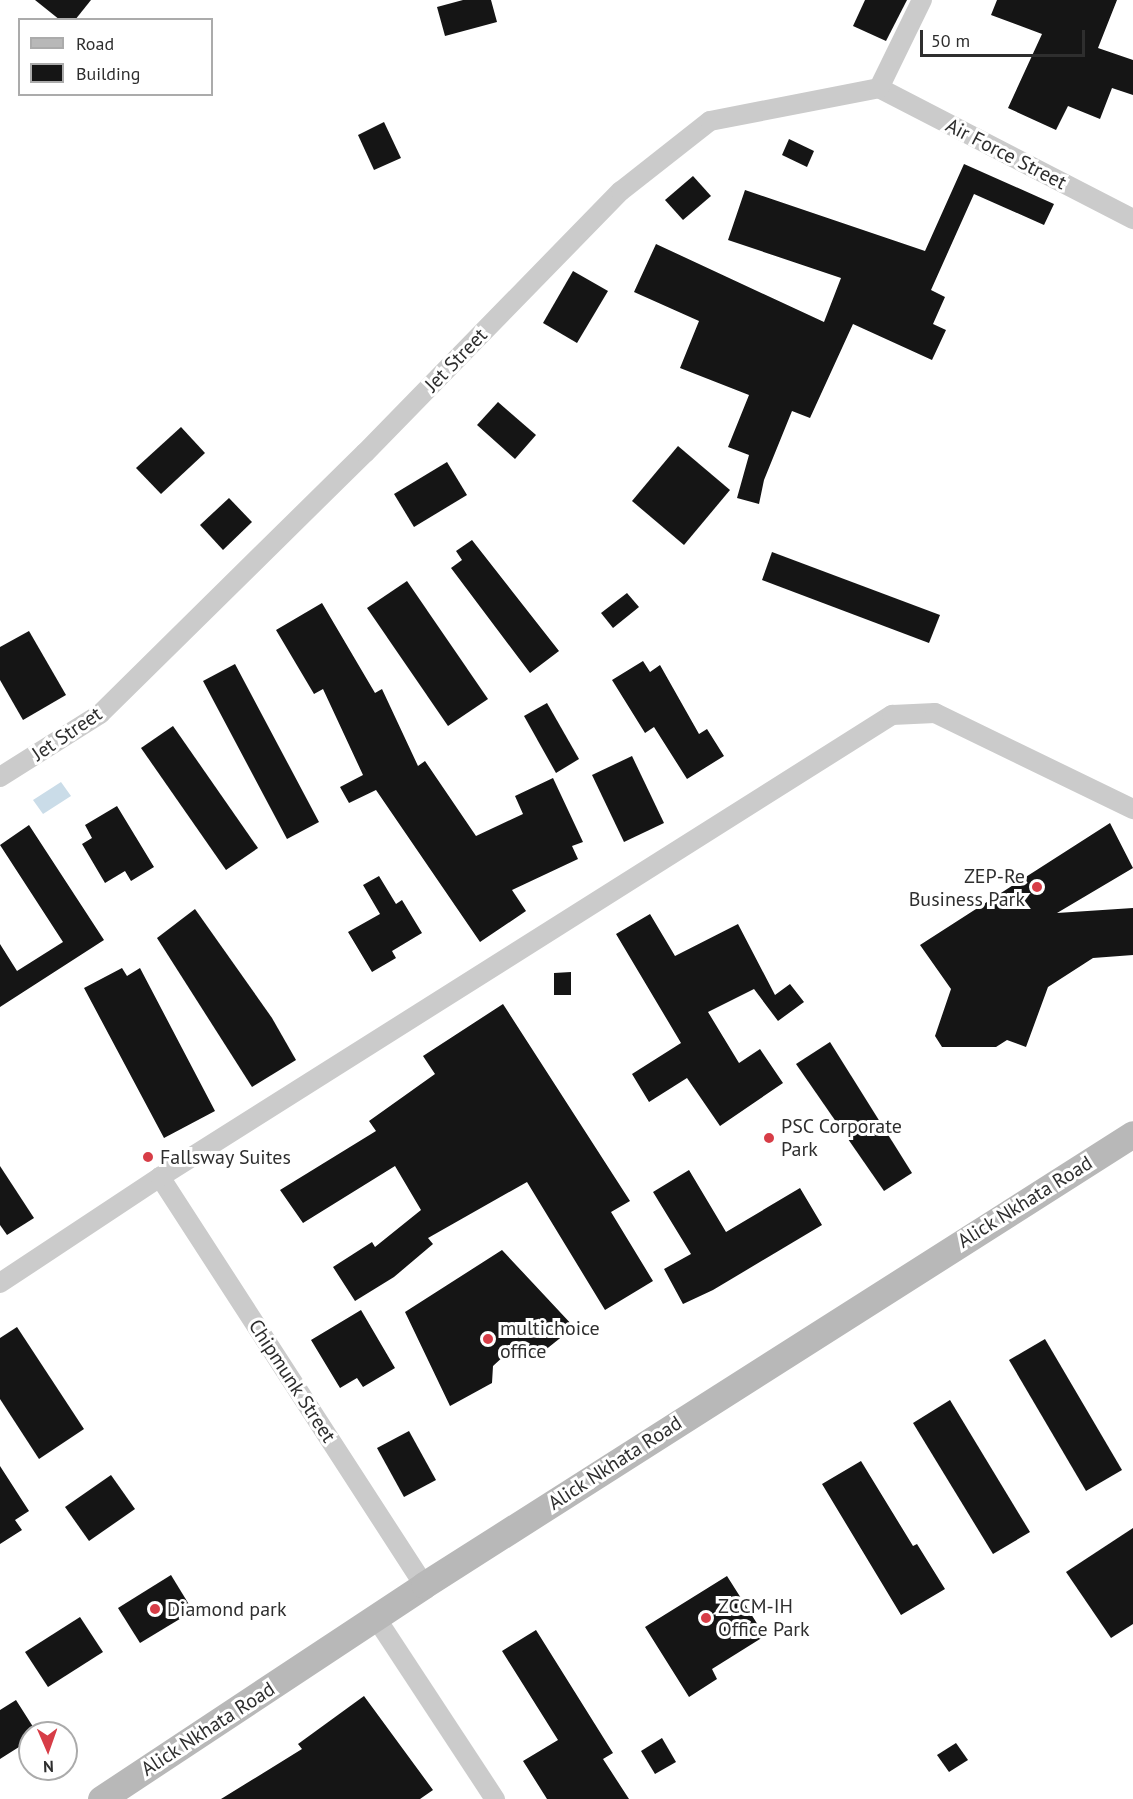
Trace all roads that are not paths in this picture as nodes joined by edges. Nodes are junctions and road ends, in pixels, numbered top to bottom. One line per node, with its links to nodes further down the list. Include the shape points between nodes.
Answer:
1 (922, 0): 2 (street)
2 (879, 88): 3 (street, Air Force Street); 4 (street, Jet Street, via 710,121 621,191 365,453 100,714)
3 (1133, 219)
4 (0, 777)
5 (1133, 809): 7 (street, via 935,713 892,715)
6 (1133, 1134): 9 (main road, Alick Nkhata Road)
7 (160, 1177): 8 (street); 9 (street, Chipmunk Street)
8 (0, 1283)
9 (424, 1585): 10 (main road, Alick Nkhata Road)
10 (376, 1618): 11 (main road, Alick Nkhata Road); 12 (street)
11 (101, 1799)
12 (495, 1799)

